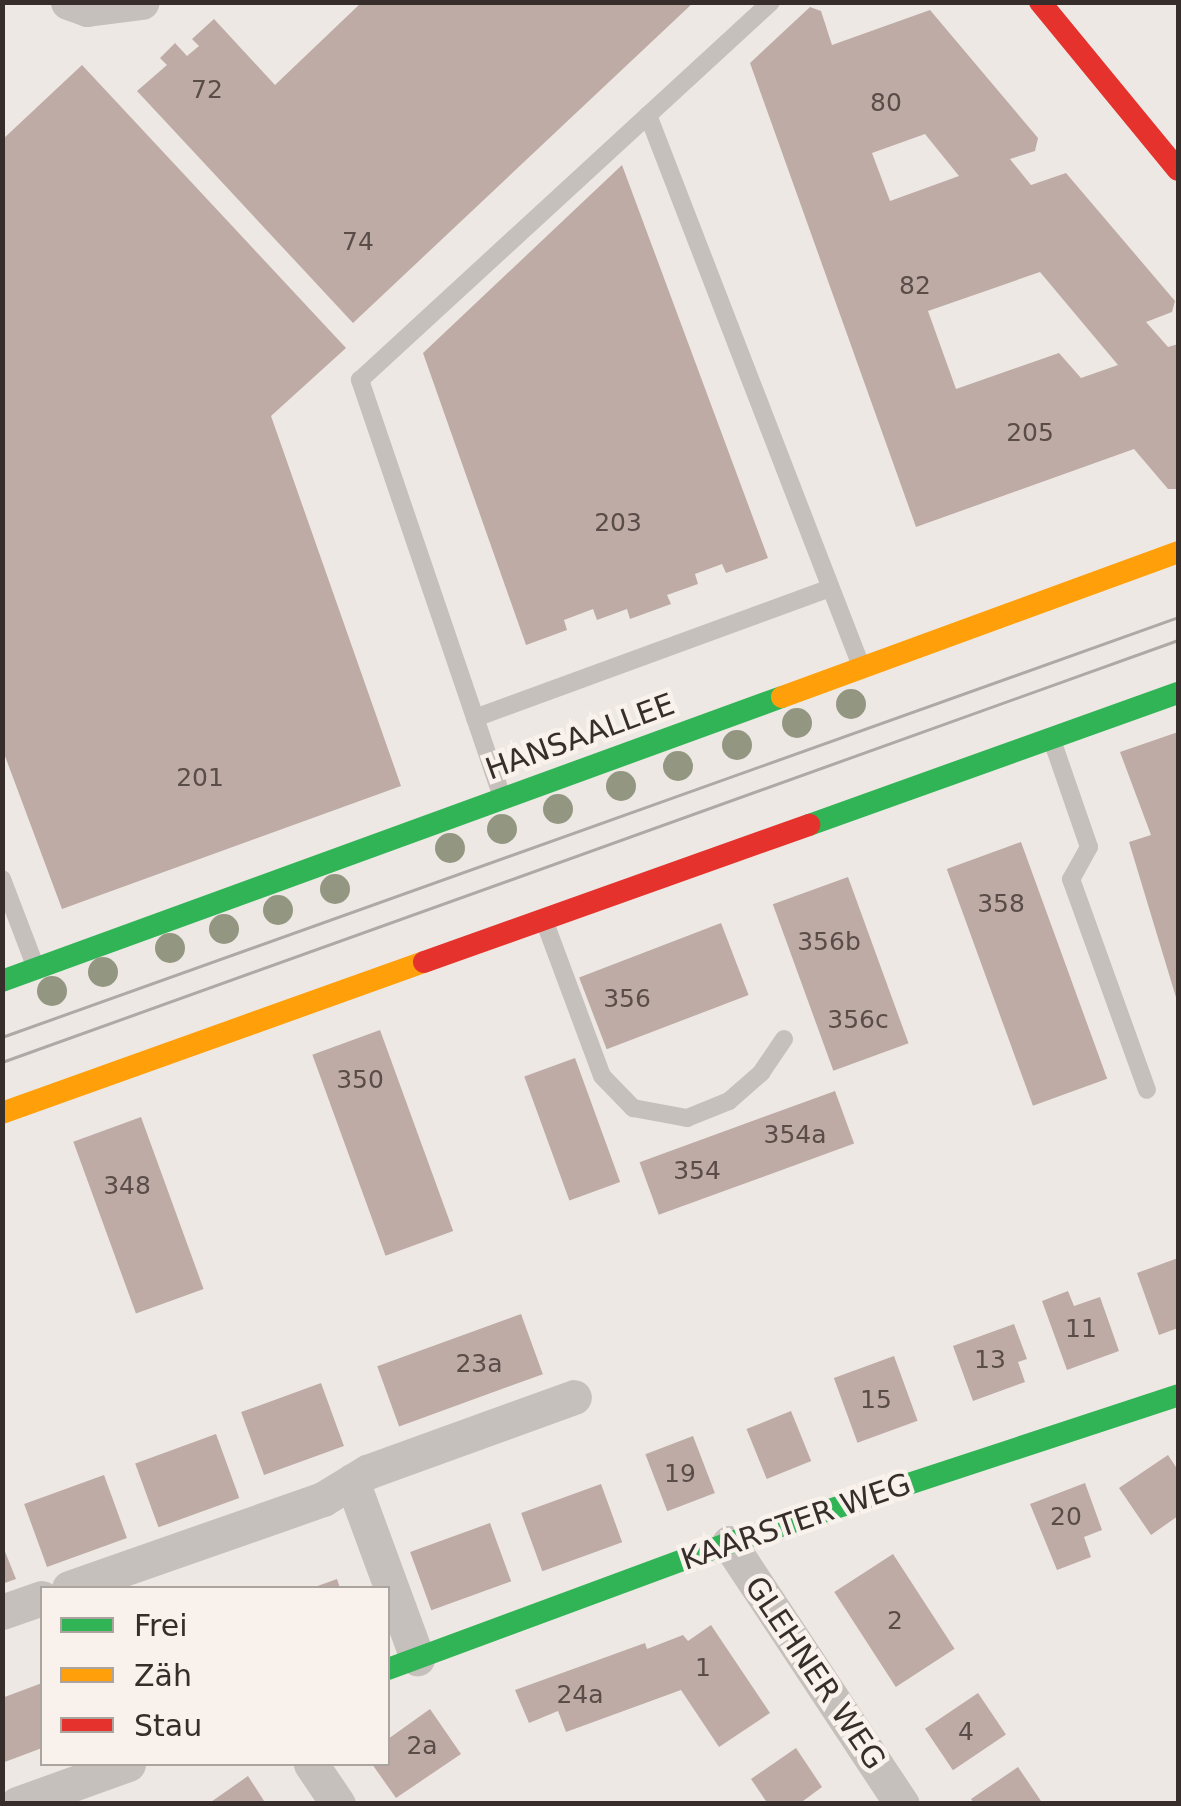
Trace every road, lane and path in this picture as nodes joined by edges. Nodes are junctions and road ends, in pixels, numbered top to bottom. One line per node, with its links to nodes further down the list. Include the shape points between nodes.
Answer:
1 (68, 2): 2 (street, via 86,9)
2 (142, 2)
3 (771, 2): 5 (lane)
4 (1040, 2): 6 (street, via 1162,137)
5 (648, 115): 8 (lane); 11 (lane, via 360,380)
6 (1178, 170)
7 (1178, 552): 9 (street, HANSAALLEE)
8 (830, 588): 9 (lane); 11 (lane)
9 (861, 666): 13 (street, HANSAALLEE)
10 (1178, 692): 12 (street)
11 (475, 718): 13 (lane)
12 (1052, 738): 15 (street); 19 (lane, via 1089,847 1071,879)
13 (502, 798): 16 (street, HANSAALLEE)
14 (2, 879): 16 (lane)
15 (544, 920): 18 (lane, via 602,1076 632,1108 687,1118 729,1102 761,1074); 20 (street)
16 (36, 968): 17 (street, HANSAALLEE)
17 (2, 980)
18 (784, 1039)
19 (1148, 1090)
20 (2, 1113)
21 (1178, 1395): 24 (street, KAARSTER WEG)
22 (574, 1397): 23 (street)
23 (352, 1481): 25 (street, via 323,1498); 26 (street, KAARSTER WEG)
24 (728, 1543): 30 (street, KAARSTER WEG); 35 (street, GLEHNER WEG)
25 (75, 1586)
26 (381, 1586)
27 (40, 1599): 28 (street)
28 (2, 1612)
29 (390, 1620): 30 (street, KAARSTER WEG)
30 (402, 1664)
31 (122, 1766): 33 (street)
32 (312, 1766): 34 (street)
33 (16, 1804)
34 (338, 1804)
35 (902, 1804)

